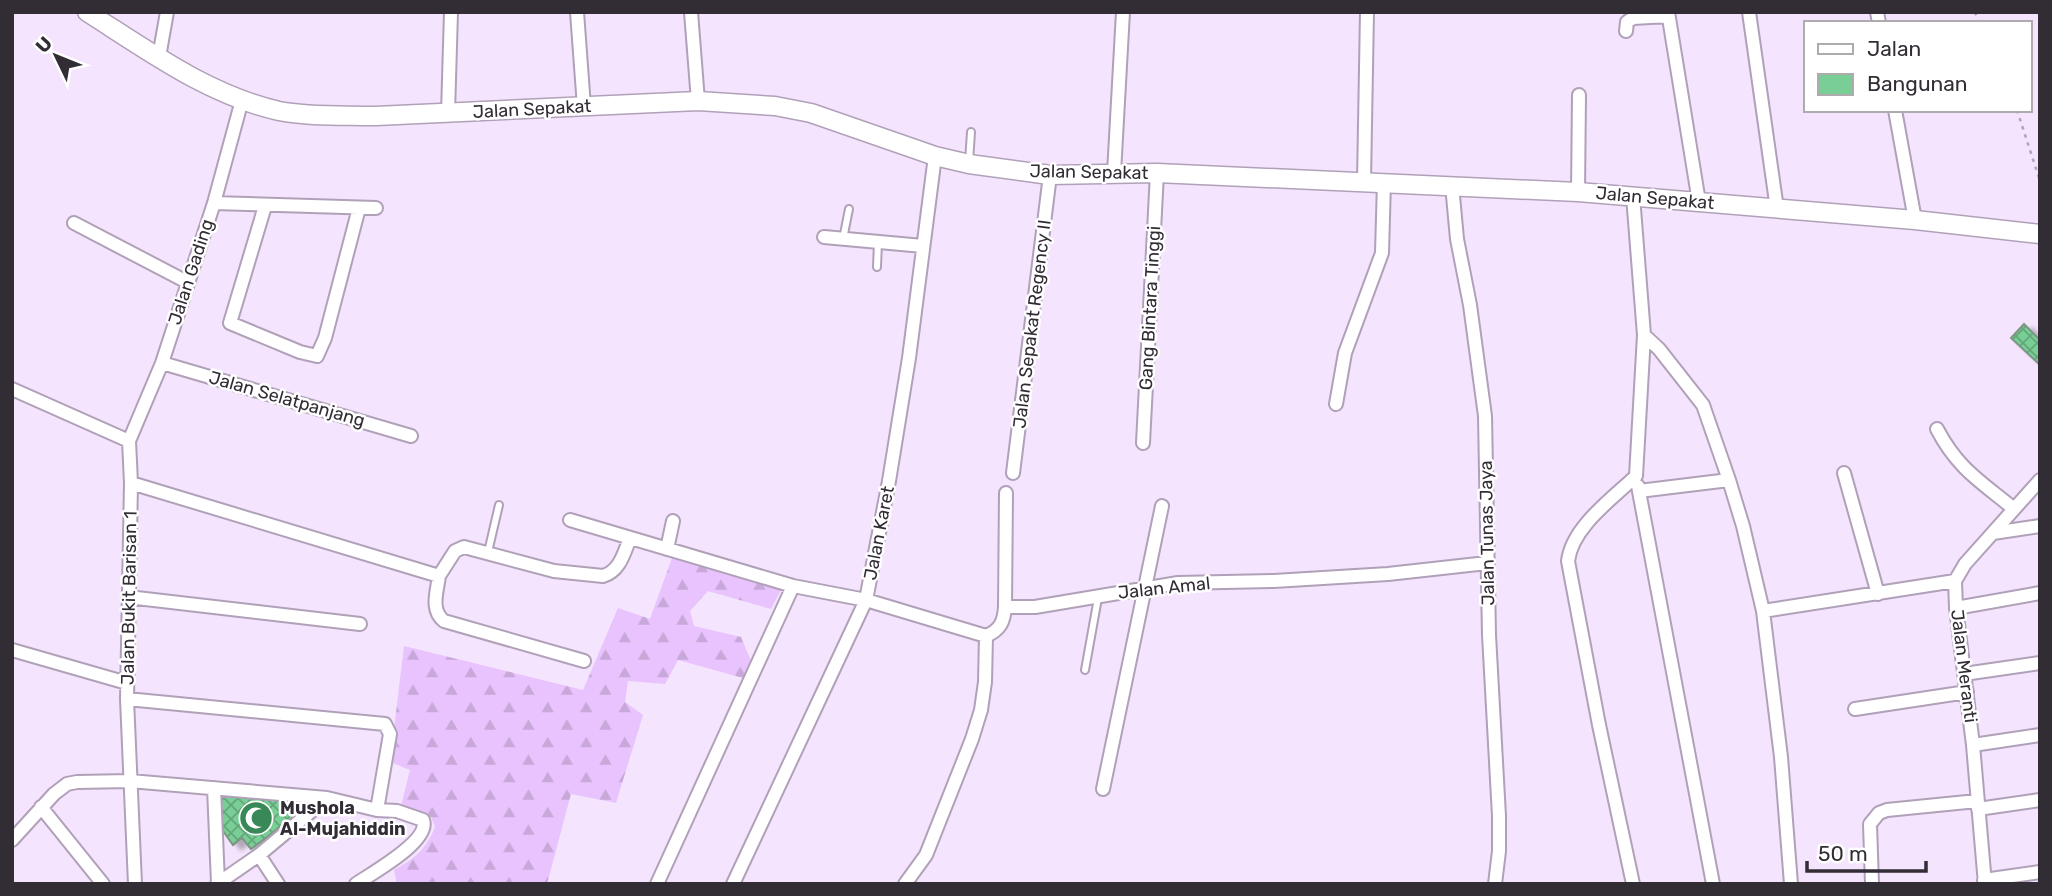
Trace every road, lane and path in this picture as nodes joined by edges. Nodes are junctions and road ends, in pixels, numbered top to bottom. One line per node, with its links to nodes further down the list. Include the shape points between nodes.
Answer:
1 (87, 12): 11 (main road, Jalan Sepakat)
2 (167, 12): 11 (street)
3 (452, 12): 18 (street)
4 (577, 12): 15 (street)
5 (691, 12): 14 (street)
6 (1124, 12): 22 (street)
7 (1367, 12): 25 (street)
8 (1749, 12): 37 (street)
9 (1668, 14): 10 (street, via 1633,18); 31 (street)
10 (1626, 31)
11 (159, 57): 13 (main road, Jalan Sepakat)
12 (1578, 95): 29 (street)
13 (242, 100): 18 (main road, Jalan Sepakat, via 281,111 324,115); 32 (street, Jalan Gading)
14 (698, 101): 15 (main road, Jalan Sepakat); 20 (main road, Jalan Sepakat, via 811,113)
15 (584, 107): 18 (main road, Jalan Sepakat)
16 (1895, 112): 38 (street)
17 (2018, 112): 26 (path)
18 (448, 113)
19 (971, 132): 21 (lane)
20 (935, 156): 21 (main road, Jalan Sepakat); 44 (street, Jalan Karet)
21 (969, 164): 24 (main road, Jalan Sepakat)
22 (1114, 173): 23 (main road, Jalan Sepakat); 24 (main road, Jalan Sepakat)
23 (1157, 173): 25 (main road, Jalan Sepakat); 54 (street, Gang Bintara Tinggi)
24 (1050, 175): 55 (street, Jalan Sepakat Regency II)
25 (1364, 181): 27 (main road, Jalan Sepakat)
26 (2040, 181)
27 (1384, 182): 28 (main road, Jalan Sepakat); 50 (street, via 1382,253 1345,353)
28 (1452, 185): 29 (main road, Jalan Sepakat); 73 (street, Jalan Tunas Jaya, via 1485,416)
29 (1578, 192): 30 (main road, Jalan Sepakat)
30 (1633, 196): 31 (main road, Jalan Sepakat); 47 (street)
31 (1699, 202): 37 (main road, Jalan Sepakat)
32 (215, 203): 33 (street); 46 (street, Jalan Gading)
33 (265, 206): 34 (street); 34 (street, via 230,323 317,356)
34 (359, 208): 35 (street)
35 (376, 208)
36 (849, 209): 42 (lane)
37 (1777, 209): 38 (main road, Jalan Sepakat)
38 (1915, 220): 40 (main road, Jalan Sepakat)
39 (74, 223): 46 (street)
40 (2040, 234)
41 (824, 237): 42 (street)
42 (843, 239): 43 (street)
43 (878, 242): 44 (street); 45 (lane)
44 (923, 246): 82 (street, Jalan Karet, via 889,481)
45 (877, 267)
46 (187, 282): 48 (street, Jalan Gading)
47 (1644, 335): 57 (street); 58 (street, via 1703,405)
48 (162, 363): 52 (street, Jalan Selatpanjang); 53 (street, Jalan Gading)
49 (12, 389): 53 (street)
50 (1336, 404)
51 (1937, 429): 65 (street, via 1963,467)
52 (411, 436)
53 (129, 441): 60 (street, Jalan Bukit Barisan 1)
54 (1143, 443)
55 (1013, 473)
56 (1844, 473): 79 (street)
57 (1636, 475): 61 (street); 120 (street, via 1578,532 1568,561)
58 (1729, 480): 61 (street); 85 (street)
59 (2040, 480): 65 (street)
60 (131, 483): 74 (street); 81 (street, Jalan Bukit Barisan 1)
61 (1639, 491): 121 (street)
62 (1006, 493): 83 (street)
63 (499, 505): 72 (lane)
64 (1162, 506): 77 (street)
65 (2014, 509): 69 (street)
66 (570, 520): 70 (street)
67 (673, 521): 71 (street)
68 (2040, 526): 69 (street)
69 (1993, 533): 75 (street)
70 (630, 538): 71 (street); 72 (street, via 619,564 603,576 554,571)
71 (667, 549): 76 (street)
72 (488, 552): 74 (street, via 458,549)
73 (1487, 564): 77 (street, Jalan Amal); 119 (street, Jalan Tunas Jaya, via 1499,816)
74 (439, 576): 89 (street, via 435,608 444,621)
75 (1955, 581): 79 (street); 84 (street, Jalan Meranti)
76 (793, 586): 82 (street); 116 (street)
77 (1145, 588): 80 (street, Jalan Amal); 101 (street)
78 (2040, 593): 84 (street)
79 (1878, 594): 85 (street)
80 (1098, 596): 83 (street, Jalan Amal); 91 (lane)
81 (128, 597): 86 (street); 93 (street, Jalan Bukit Barisan 1)
82 (866, 600): 87 (street); 117 (street, Jalan Karet)
83 (1006, 607): 87 (street, via 1004,621)
84 (1956, 608): 92 (street, Jalan Meranti)
85 (1763, 611): 122 (street)
86 (360, 624)
87 (986, 636): 118 (street, via 985,682 972,739 926,855)
88 (12, 650): 93 (street)
89 (584, 661)
90 (2040, 663): 92 (street)
91 (1085, 670)
92 (1964, 674): 94 (street, Jalan Meranti)
93 (127, 683): 95 (street, Jalan Bukit Barisan 1)
94 (1966, 692): 96 (street); 98 (street, Jalan Meranti)
95 (127, 699): 99 (street, Jalan Bukit Barisan 1); 106 (street, via 384,724 390,734)
96 (1855, 709)
97 (2040, 735): 98 (street)
98 (1973, 745): 104 (street, Jalan Meranti)
99 (130, 781): 100 (street); 105 (street, via 70,783); 113 (street, Jalan Bukit Barisan 1)
100 (214, 788): 102 (street); 111 (street)
101 (1102, 789)
102 (327, 799): 106 (street); 108 (street)
103 (2040, 800): 104 (street)
104 (1978, 805): 110 (street, Jalan Meranti); 123 (street, via 1879,813 1870,827)
105 (41, 807): 107 (street); 112 (street)
106 (377, 810): 115 (street, via 411,814 423,820 425,827 416,841)
107 (12, 840)
108 (259, 856): 111 (street); 114 (street)
109 (2040, 872): 110 (street)
110 (1984, 882)
111 (218, 883)
112 (103, 884)
113 (135, 884)
114 (278, 884)
115 (356, 884)
116 (657, 884)
117 (733, 884)
118 (905, 884)
119 (1496, 884)
120 (1633, 884)
121 (1713, 884)
122 (1791, 884)
123 (1872, 884)

